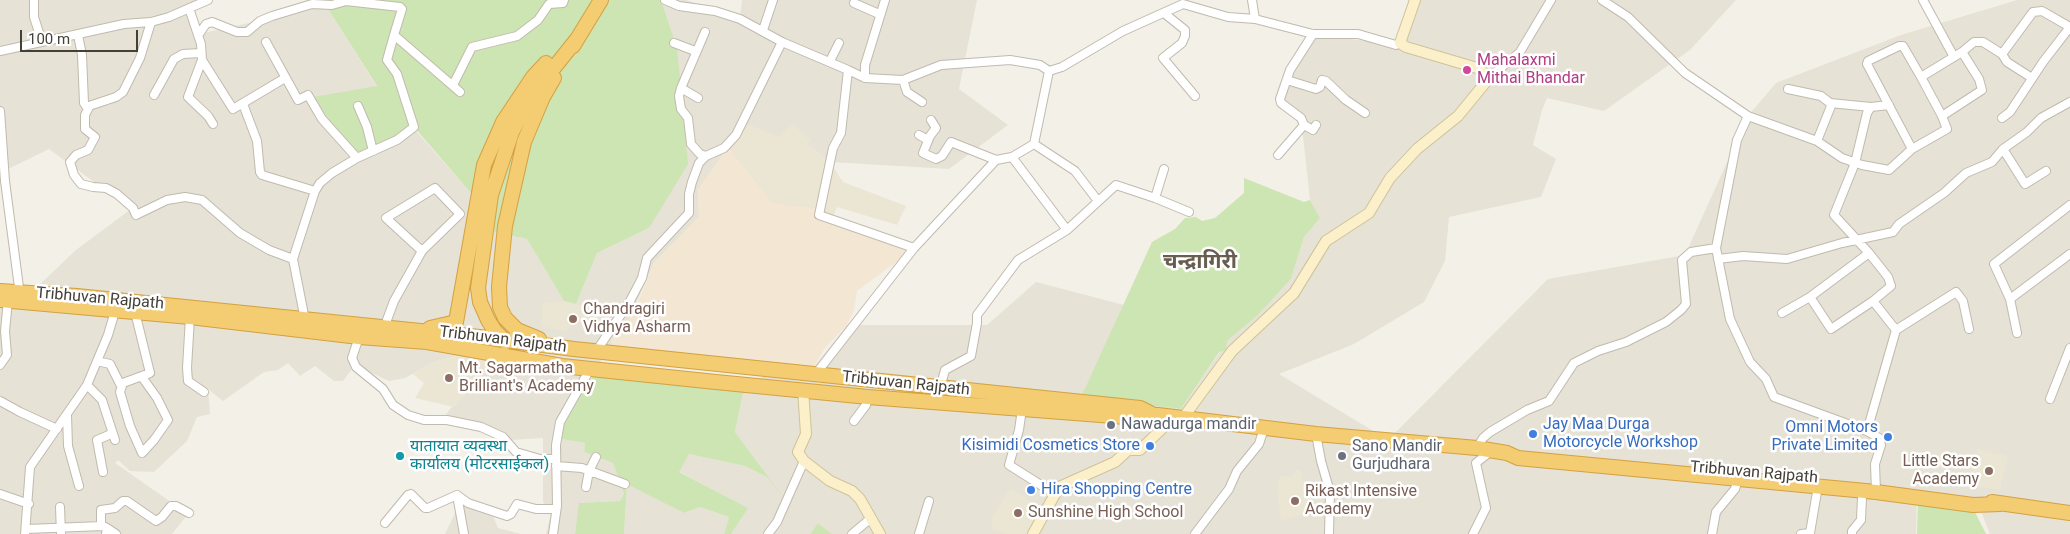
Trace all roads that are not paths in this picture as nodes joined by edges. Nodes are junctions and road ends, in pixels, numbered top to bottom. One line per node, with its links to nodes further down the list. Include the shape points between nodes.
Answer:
1 (34, 0): 28 (street, via 34,17)
2 (208, 0): 15 (street)
3 (564, 0): 50 (street, via 563,3 549,4 538,20 517,36 472,47)
4 (601, 0): 27 (highway)
5 (665, 0): 21 (street, via 740,19)
6 (773, 0): 21 (street)
7 (885, 0): 17 (street)
8 (1252, 0): 18 (street)
9 (1414, 0): 33 (street)
10 (1551, 0): 43 (street, via 1520,52)
11 (1602, 0): 67 (street, via 1628,17 1685,74)
12 (1923, 0): 39 (street)
13 (1184, 2): 16 (street); 18 (street, via 1228,17)
14 (854, 3): 17 (street)
15 (189, 8): 19 (street); 23 (street)
16 (1164, 13): 42 (street); 55 (street, via 1185,30 1185,36 1182,43 1163,58)
17 (879, 14): 46 (street, via 865,65)
18 (1255, 19): 24 (street)
19 (151, 22): 25 (street, via 124,24); 64 (street, via 140,58 123,92)
20 (2070, 27): 37 (street, via 2042,11 2034,12); 47 (street)
21 (763, 30): 30 (street)
22 (705, 32): 35 (street)
23 (199, 34): 26 (street, via 206,24 212,22 236,32 248,32 272,16 312,4 332,5 346,1 400,7); 38 (street)
24 (1313, 34): 33 (street, via 1358,34 1396,45); 49 (street)
25 (78, 35): 28 (street); 64 (street, via 83,97)
26 (394, 35): 50 (street); 81 (street, via 387,60 397,74 414,127 397,140)
27 (576, 39): 114 (highway, via 551,57 533,77 493,141 484,165 456,322 430,328); 119 (highway, via 543,97 524,142 505,226 499,287 500,307 511,326); 137 (highway, via 529,99 512,132 496,177 485,224 478,288 483,311 495,331 512,347 531,353 1103,411)
28 (42, 42): 34 (street)
29 (266, 42): 45 (street)
30 (782, 42): 40 (street); 83 (street, via 736,135 724,148)
31 (674, 43): 35 (street)
32 (839, 43): 40 (street)
33 (1400, 43): 43 (street, via 1478,68)
34 (0, 51)
35 (695, 51): 51 (street)
36 (1962, 52): 37 (street, via 1974,42 1983,42); 39 (street); 68 (street, via 1982,90)
37 (2002, 54): 47 (street, via 2007,62)
38 (202, 57): 54 (street, via 177,55); 60 (street, via 233,109); 72 (street, via 188,97)
39 (1954, 57): 44 (street)
40 (830, 61): 41 (street)
41 (848, 70): 46 (street); 97 (street, via 841,133 833,148 819,215)
42 (1049, 71): 48 (street, via 1040,65 1010,60 984,61 941,65); 78 (street)
43 (1490, 77): 139 (street, via 1458,116 1410,156 1390,178 1369,212 1326,241 1294,294 1232,351)
44 (1921, 77): 61 (street, via 1902,46 1868,61); 68 (street)
45 (285, 78): 60 (street); 85 (street, via 298,100 308,95 322,119)
46 (865, 78): 48 (street)
47 (2032, 78): 69 (street, via 2010,112)
48 (903, 80): 57 (street, via 907,92)
49 (1287, 80): 66 (street, via 1316,89 1322,80 1326,81); 73 (street, via 1281,103 1301,118)
50 (453, 85): 53 (street)
51 (681, 88): 56 (street); 83 (street, via 681,109 688,118 691,144)
52 (1788, 89): 59 (street, via 1821,96)
53 (460, 92)
54 (154, 95)
55 (1195, 96)
56 (698, 98)
57 (922, 102)
58 (2070, 102): 80 (street, via 2041,118)
59 (1830, 103): 63 (street); 77 (street)
60 (243, 104): 90 (street, via 257,141 262,175)
61 (1889, 105): 63 (street); 79 (street)
62 (358, 106): 81 (street)
63 (1871, 107): 87 (street)
64 (88, 109): 102 (street, via 85,129 95,137 94,141 88,150 70,162 74,175 82,184 106,188 133,208 136,215 166,200 185,197 202,200 240,233 269,250)
65 (0, 111): 71 (street)
66 (1365, 113)
67 (1748, 116): 77 (street); 98 (street, via 1737,140)
68 (1942, 116): 79 (street, via 1948,129)
69 (2002, 118)
70 (931, 120): 76 (street, via 936,128)
71 (1, 122): 104 (street)
72 (214, 124)
73 (1304, 125): 74 (street, via 1314,130); 82 (street)
74 (1316, 125)
75 (919, 136): 76 (street)
76 (928, 140): 86 (street, via 922,153 936,159 942,156 951,142)
77 (1817, 141): 87 (street, via 1842,158)
78 (1034, 144): 84 (street); 92 (street, via 1075,171)
79 (1912, 149): 87 (street, via 1889,170)
80 (2003, 150): 89 (street, via 2025,184); 96 (street, via 1992,162 1966,173 1893,232)
81 (373, 151): 85 (street)
82 (1278, 155)
83 (706, 156): 121 (street, via 692,182 689,213 648,258 630,301)
84 (1012, 157): 86 (street); 95 (street)
85 (358, 158): 90 (street, via 332,173)
86 (996, 160): 97 (street)
87 (1855, 162): 96 (street, via 1834,215)
88 (1164, 169): 91 (street)
89 (2046, 171)
90 (315, 191): 102 (street)
91 (1155, 198): 92 (street, via 1116,185); 94 (street)
92 (1098, 201): 95 (street)
93 (2070, 205): 106 (street, via 1994,264)
94 (1189, 212)
95 (1067, 230): 129 (street, via 1018,260 977,315 971,356 945,370)
96 (1857, 240): 100 (street); 103 (street, via 1787,259)
97 (914, 248): 125 (street)
98 (1716, 248): 103 (street); 145 (street, via 1691,252 1682,260 1686,304 1682,310 1626,342 1574,363 1549,401 1526,410 1490,432)
99 (422, 250): 99 (street, via 386,218 435,188 460,214); 113 (street, via 394,301)
100 (1869, 253): 105 (street); 107 (street, via 1891,286)
101 (2070, 254): 106 (street)
102 (293, 258): 112 (street)
103 (1718, 258): 143 (street, via 1730,319 1750,362 1766,379 1774,397)
104 (9, 296): 108 (highway, Tribhuvan Rajpath); 123 (street, via 5,331 7,355)
105 (1810, 297): 107 (street, via 1831,329); 110 (street)
106 (2010, 299): 117 (street)
107 (1873, 301): 116 (street)
108 (116, 305): 109 (highway, Tribhuvan Rajpath); 112 (highway, Tribhuvan Rajpath); 122 (street)
109 (136, 312): 111 (highway, Tribhuvan Rajpath); 126 (street, via 150,373)
110 (1782, 313)
111 (190, 317): 112 (highway, Tribhuvan Rajpath); 131 (street, via 188,382)
112 (305, 324): 113 (highway, Tribhuvan Rajpath); 118 (highway, Tribhuvan Rajpath)
113 (384, 328): 114 (highway, Tribhuvan Rajpath)
114 (402, 329): 119 (highway, Tribhuvan Rajpath)
115 (1969, 329): 116 (street, via 1963,301 1956,292)
116 (1896, 330): 143 (street)
117 (2017, 333)
118 (359, 337): 124 (highway, Tribhuvan Rajpath, via 427,342); 149 (street, via 352,358 356,367 383,389 393,405 408,416 475,426 504,437 516,452)
119 (557, 346): 121 (highway, Tribhuvan Rajpath)
120 (2070, 348): 133 (street)
121 (597, 350): 125 (highway, Tribhuvan Rajpath)
122 (97, 361): 127 (street); 128 (street, via 110,364)
123 (0, 364)
124 (590, 369): 130 (highway, Tribhuvan Rajpath); 149 (street, via 560,422)
125 (816, 375): 129 (highway, Tribhuvan Rajpath)
126 (142, 377): 128 (street); 128 (street, via 168,416 142,453 122,402)
127 (87, 385): 136 (street); 151 (street, via 102,400 113,437 97,440)
128 (121, 386)
129 (940, 388): 138 (highway, Tribhuvan Rajpath, via 1140,408)
130 (802, 390): 132 (highway, Tribhuvan Rajpath); 148 (street, via 806,434 798,452)
131 (204, 392)
132 (868, 397): 135 (highway, Tribhuvan Rajpath); 140 (street)
133 (2050, 399)
134 (0, 401): 141 (street)
135 (1022, 409): 137 (highway, Tribhuvan Rajpath); 159 (street, via 1009,465)
136 (67, 415): 141 (street); 154 (street, via 68,446)
137 (1115, 415): 138 (highway, Tribhuvan Rajpath, via 1139,418)
138 (1154, 415): 139 (highway, Tribhuvan Rajpath)
139 (1178, 418): 142 (highway, Tribhuvan Rajpath); 159 (street, via 1140,450 1128,450 1115,462 1058,487)
140 (854, 421)
141 (57, 428): 163 (street, via 30,467)
142 (1264, 428): 144 (highway, Tribhuvan Rajpath); 181 (street, via 1259,444)
143 (1867, 430): 157 (street, via 1879,438 1881,445 1875,464)
144 (1316, 434): 145 (highway, Tribhuvan Rajpath); 182 (street, via 1330,492)
145 (1477, 448): 146 (highway, Tribhuvan Rajpath)
146 (1492, 451): 152 (highway, Tribhuvan Rajpath, via 1518,458); 183 (street, via 1476,463 1486,508)
147 (596, 456): 150 (street)
148 (804, 461): 168 (street, via 830,481 852,491); 176 (street, via 777,522)
149 (556, 462): 150 (street); 165 (street)
150 (589, 471): 153 (street); 156 (street)
151 (103, 472)
152 (1739, 476): 155 (highway, Tribhuvan Rajpath); 157 (highway, Tribhuvan Rajpath); 184 (street, via 1735,489 1718,508)
153 (625, 484)
154 (79, 486)
155 (1818, 486): 157 (highway, Tribhuvan Rajpath); 185 (street, via 1810,533)
156 (586, 487)
157 (1876, 488): 167 (highway, Tribhuvan Rajpath, via 1973,505 2000,504)
158 (0, 494): 163 (street)
159 (1055, 494): 180 (street)
160 (457, 495): 165 (street, via 468,503 507,516 517,504 536,509); 169 (street, via 428,508 408,495); 174 (street)
161 (1862, 498): 186 (street, via 1861,520)
162 (929, 501): 179 (street)
163 (29, 504): 172 (street)
164 (60, 507): 171 (street)
165 (556, 509): 175 (street)
166 (188, 512): 170 (street, via 171,506 156,521 124,501 115,508 102,510)
167 (2070, 512)
168 (870, 519): 177 (street); 178 (street)
169 (385, 523)
170 (105, 529): 171 (street); 173 (street)
171 (62, 531): 172 (street)
172 (26, 532)
173 (116, 534)
174 (464, 534)
175 (553, 534)
176 (768, 534)
177 (852, 534)
178 (880, 534)
179 (919, 534)
180 (1033, 534)
181 (1195, 534)
182 (1329, 534)
183 (1473, 534)
184 (1712, 534)
185 (1801, 534)
186 (1852, 534)

